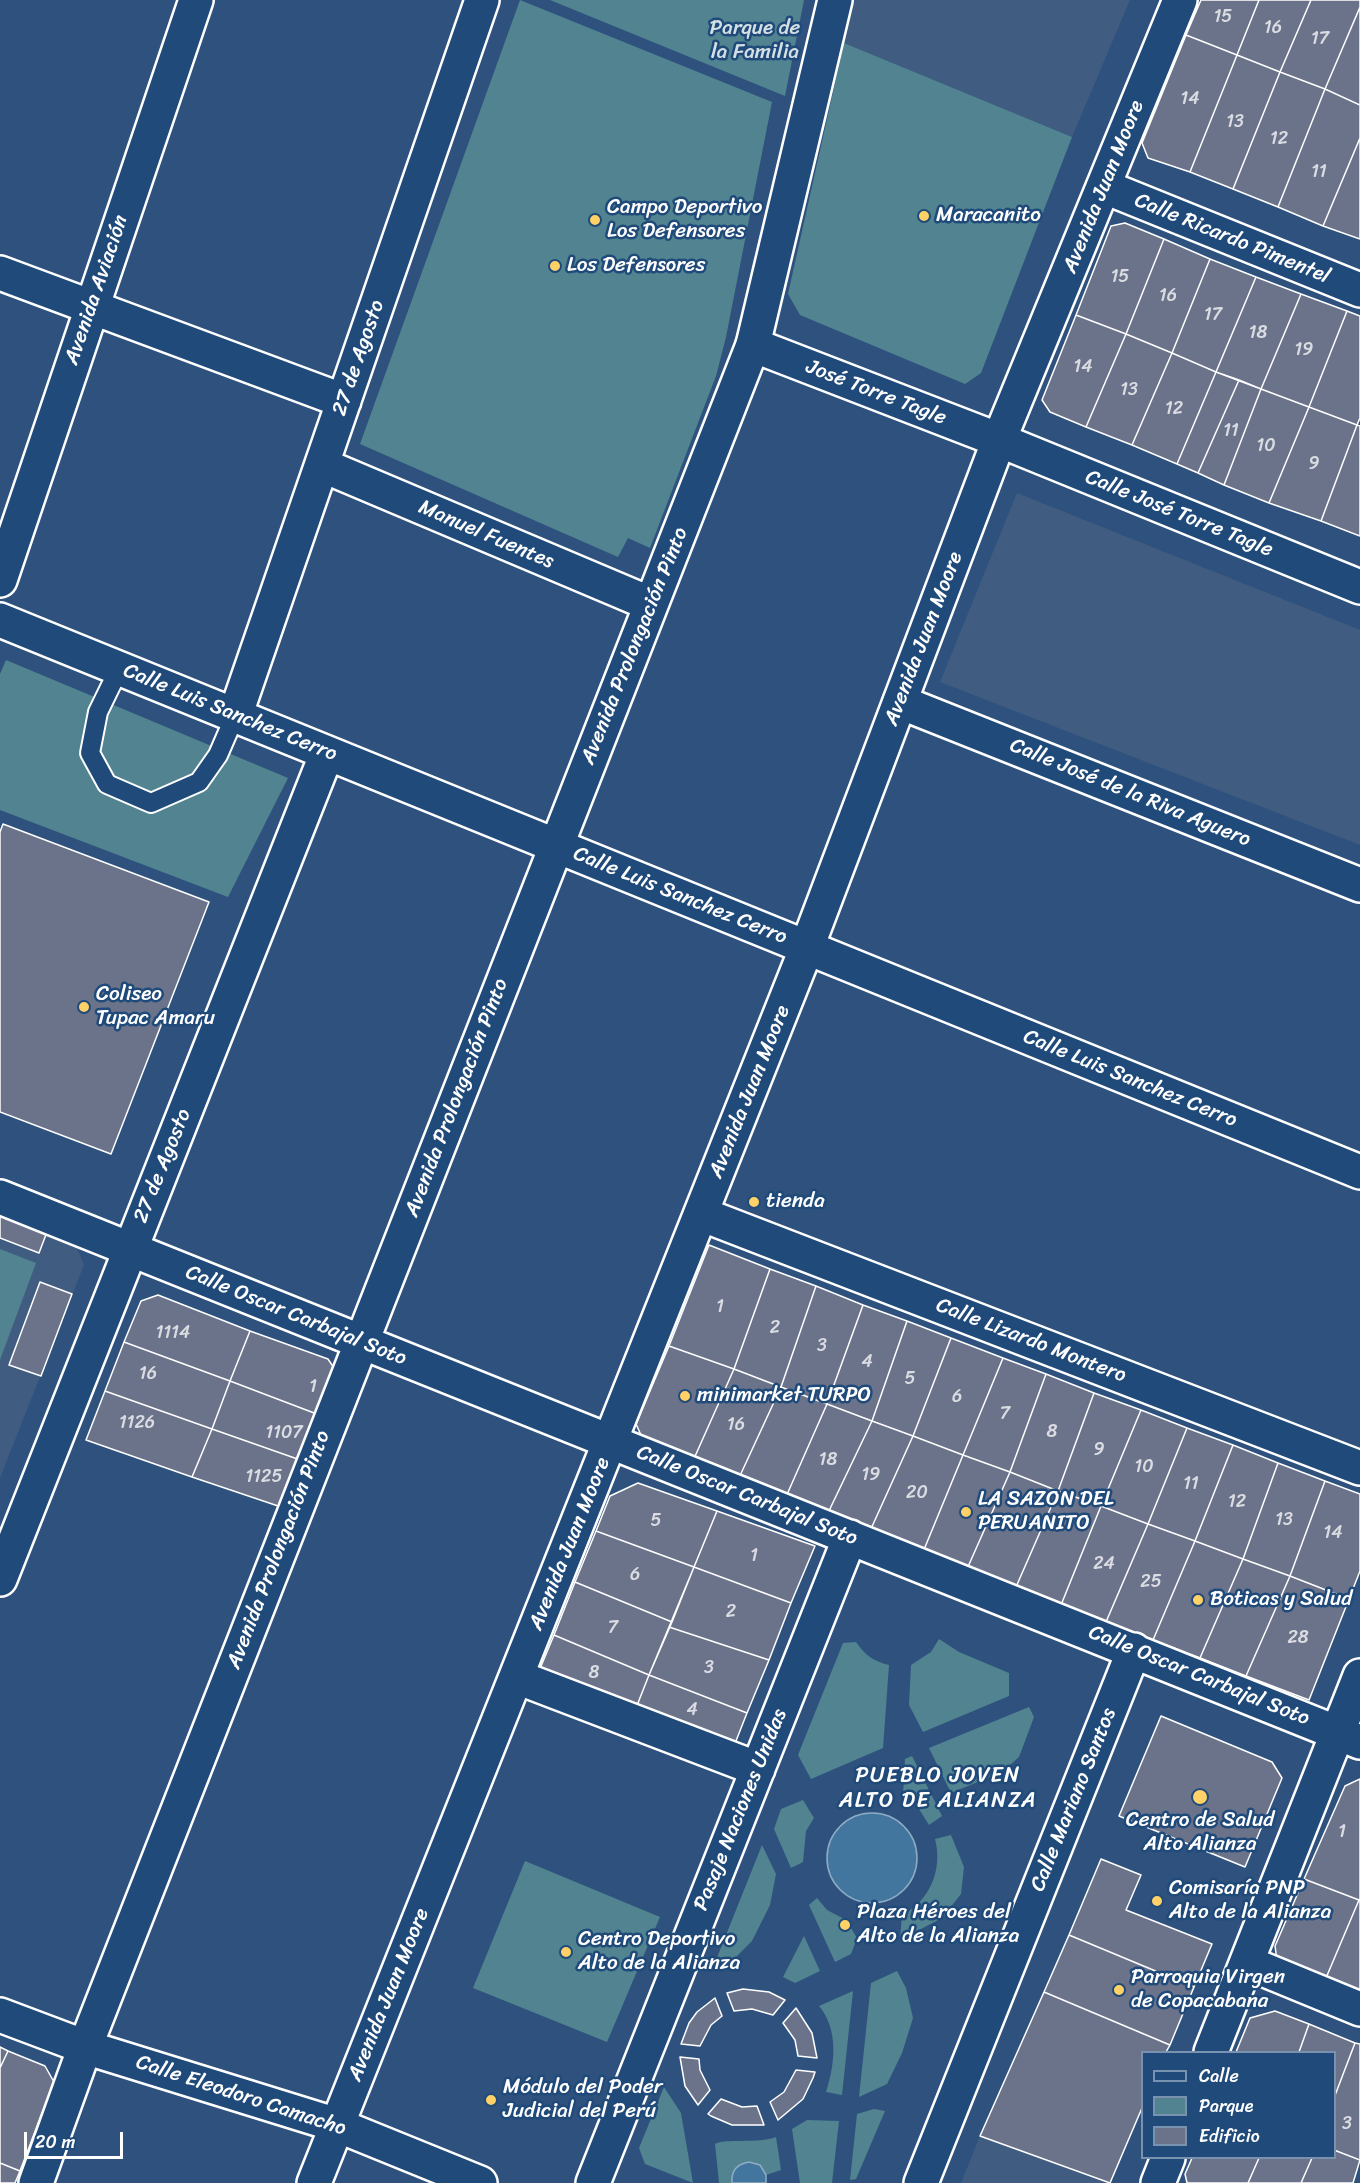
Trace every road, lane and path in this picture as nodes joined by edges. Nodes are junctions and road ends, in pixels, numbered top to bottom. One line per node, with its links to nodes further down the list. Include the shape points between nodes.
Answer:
1 (196, 0): 8 (street, Avenida Aviación)
2 (482, 0): 10 (street, 27 de Agosto)
3 (835, 0): 9 (street, Avenida Prolongación Pinto)
4 (1180, 0): 5 (street, Avenida Juan Moore)
5 (1105, 187): 7 (street, Calle Ricardo Pimentel); 11 (street, Avenida Juan Moore)
6 (0, 273): 8 (street)
7 (1360, 290)
8 (91, 309): 10 (street); 13 (street, Avenida Aviación)
9 (753, 345): 11 (street, José Torre Tagle); 15 (street, Avenida Prolongación Pinto)
10 (344, 401): 12 (street, 27 de Agosto)
11 (999, 441): 14 (street, Calle José Torre Tagle); 18 (street, Avenida Juan Moore)
12 (322, 465): 15 (street, Manuel Fuentes); 19 (street, 27 de Agosto)
13 (0, 580)
14 (1360, 587)
15 (651, 604): 21 (street, Avenida Prolongación Pinto)
16 (0, 620): 17 (street, Calle Luis Sanchez Cerro)
17 (120, 669): 19 (street, Calle Luis Sanchez Cerro); 19 (lane, via 98,712 90,753 107,784 151,803 199,782 218,755)
18 (900, 702): 22 (street, Calle José de la Riva Aguero); 23 (street, Avenida Juan Moore)
19 (235, 716): 20 (street, Calle Luis Sanchez Cerro)
20 (327, 753): 21 (street, Calle Luis Sanchez Cerro); 27 (street, 27 de Agosto)
21 (556, 846): 23 (street, Calle Luis Sanchez Cerro); 28 (street, Avenida Prolongación Pinto)
22 (1360, 885)
23 (807, 947): 24 (street, Calle Luis Sanchez Cerro); 26 (street, Avenida Juan Moore)
24 (1360, 1172)
25 (0, 1197): 27 (street, Calle Oscar Carbajal Soto)
26 (701, 1214): 29 (street, Avenida Juan Moore); 30 (street, Calle Lizardo Montero)
27 (130, 1249): 28 (street, Calle Oscar Carbajal Soto); 32 (street, 27 de Agosto)
28 (361, 1342): 29 (street, Calle Oscar Carbajal Soto); 41 (street, Avenida Prolongación Pinto)
29 (611, 1441): 31 (street, Calle Oscar Carbajal Soto); 35 (street, Avenida Juan Moore)
30 (1360, 1467)
31 (850, 1537): 33 (street, Calle Oscar Carbajal Soto); 37 (street, Pasaje Naciones Unidas)
32 (0, 1579)
33 (1134, 1650): 36 (street, Calle Oscar Carbajal Soto); 49 (street, Calle Mariano Santos)
34 (1360, 1676): 36 (street)
35 (517, 1677): 37 (street); 43 (street, Avenida Juan Moore)
36 (1349, 1737): 38 (street)
37 (758, 1769): 48 (street, Pasaje Naciones Unidas)
38 (1248, 1963): 39 (street); 42 (street)
39 (1360, 2009)
40 (0, 2015): 41 (street, Calle Eleodoro Camacho)
41 (85, 2047): 43 (street, Calle Eleodoro Camacho); 45 (street, Avenida Prolongación Pinto)
42 (1211, 2051)
43 (337, 2124): 46 (street, Avenida Juan Moore); 47 (street, Calle Eleodoro Camacho)
44 (1167, 2159): 50 (street)
45 (36, 2183)
46 (314, 2183)
47 (480, 2183)
48 (593, 2183)
49 (921, 2183)
50 (1158, 2183)

